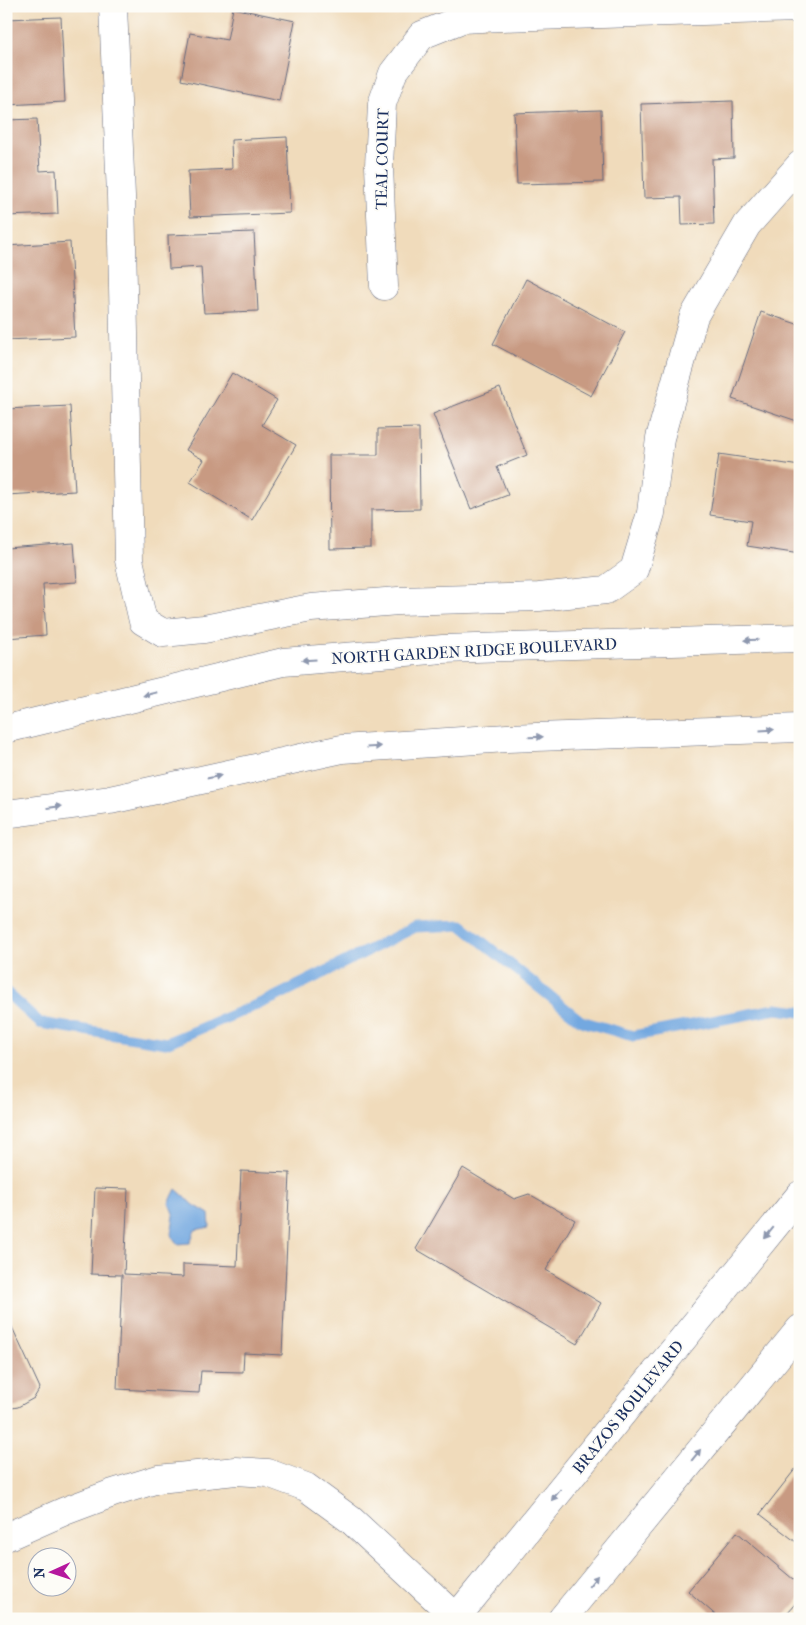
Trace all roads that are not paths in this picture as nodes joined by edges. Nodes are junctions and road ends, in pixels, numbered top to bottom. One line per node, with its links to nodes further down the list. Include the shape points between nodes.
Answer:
1 (114, 6): 3 (main road, via 130,560 143,621 163,632 204,629 311,608 398,601 539,597 606,590 634,570 651,513 660,438 694,316 748,225)
2 (800, 8): 4 (main road, TEAL COURT, via 462,19 422,35 393,73 382,104 379,166)
3 (800, 165)
4 (384, 286)
5 (800, 638): 7 (main road, NORTH GARDEN RIDGE BOULEVARD, one-way to 7, via 443,649 283,662)
6 (800, 728): 8 (main road, one-way to 6, via 110,800 342,750 507,738)
7 (6, 729)
8 (6, 814)
9 (800, 1195): 12 (main road, BRAZOS BOULEVARD, one-way to 12)
10 (800, 1328): 13 (main road, one-way to 10)
11 (6, 1537): 12 (main road, via 65,1511 158,1479 236,1471 268,1473 306,1487 351,1520)
12 (456, 1618)
13 (562, 1619)

